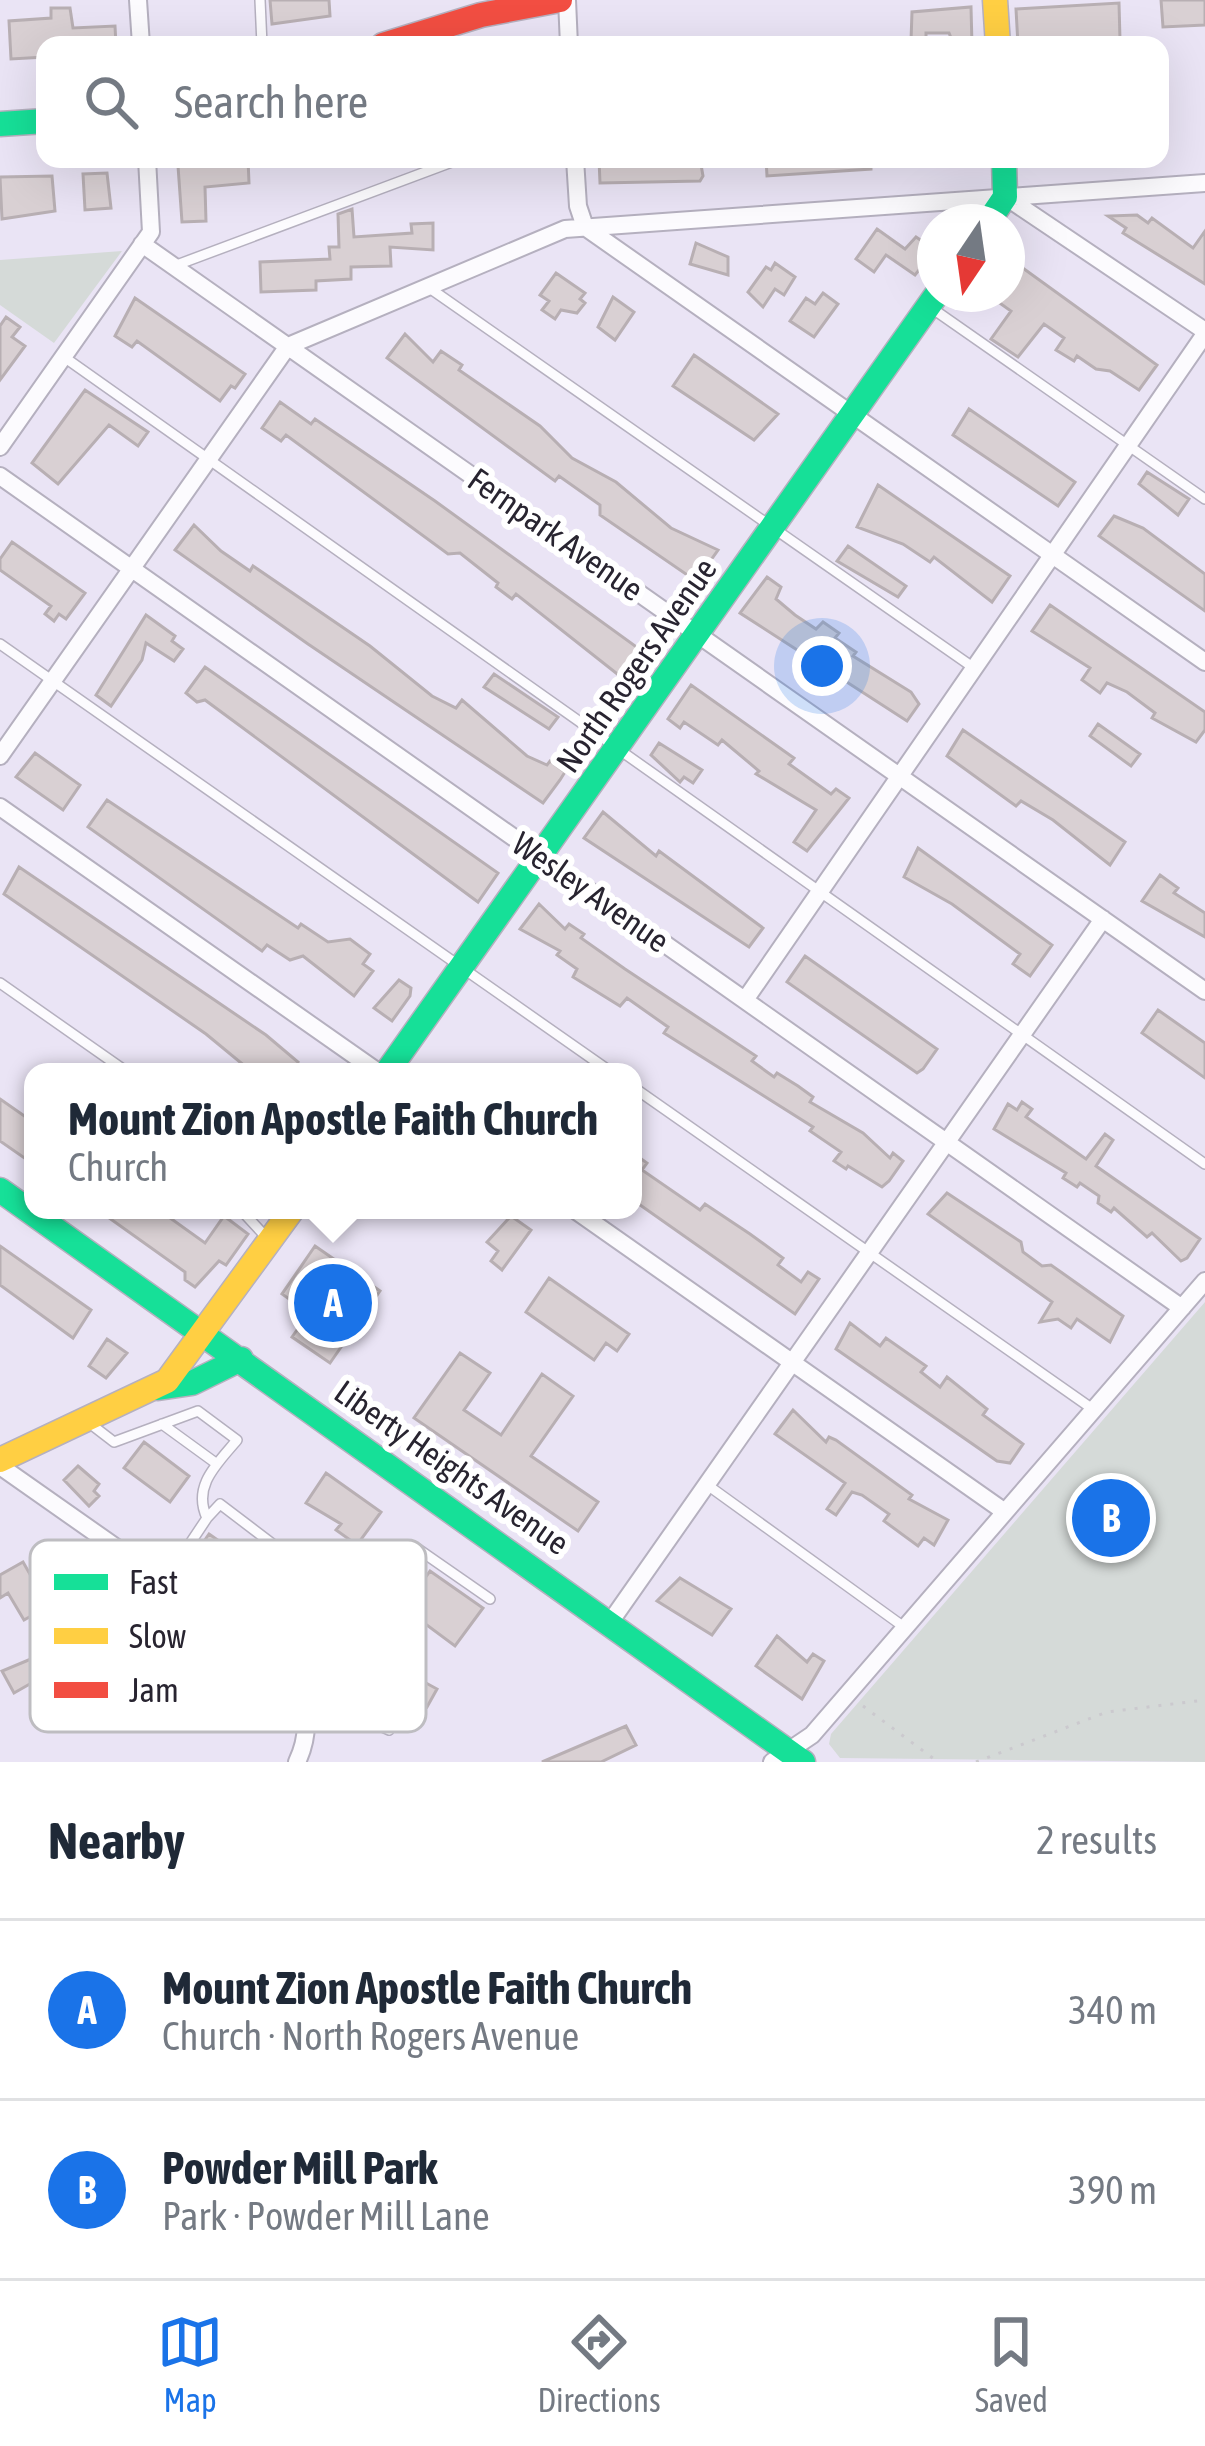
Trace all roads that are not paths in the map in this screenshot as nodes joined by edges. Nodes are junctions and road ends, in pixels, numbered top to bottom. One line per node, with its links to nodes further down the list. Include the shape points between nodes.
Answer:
1 (138, 0): 5 (street)
2 (260, 0): 6 (lane)
3 (563, 0): 7 (street); 8 (street)
4 (995, 0): 9 (street)
5 (140, 36)
6 (262, 36)
7 (412, 36)
8 (568, 36)
9 (997, 36)
10 (36, 122): 11 (street)
11 (0, 124)
12 (147, 168): 20 (street, via 151,232)
13 (436, 168): 21 (lane)
14 (576, 168): 19 (street)
15 (1004, 168): 17 (street)
16 (1205, 183): 17 (street)
17 (1006, 197): 18 (street); 19 (street); 25 (street)
18 (1001, 204)
19 (586, 227): 22 (street); 28 (street)
20 (142, 244): 21 (street, Fernpark Avenue); 27 (street)
21 (174, 266): 26 (street, Fernpark Avenue)
22 (428, 287): 26 (street); 34 (lane)
23 (924, 312): 28 (street, North Rogers Avenue)
24 (948, 312): 29 (lane)
25 (1205, 333): 29 (street)
26 (288, 346): 31 (street); 37 (street, Fernpark Avenue)
27 (64, 357): 30 (street); 31 (lane)
28 (852, 414): 34 (street, North Rogers Avenue); 35 (street)
29 (1128, 445): 33 (lane); 35 (street)
30 (0, 447)
31 (208, 459): 36 (street); 42 (lane)
32 (0, 476): 36 (street, Wesley Avenue)
33 (1205, 499)
34 (773, 528): 37 (street, North Rogers Avenue); 40 (lane)
35 (1052, 555): 39 (street); 40 (street)
36 (131, 569): 41 (street); 46 (street, Wesley Avenue)
37 (698, 634): 42 (street, North Rogers Avenue); 44 (street, Fernpark Avenue)
38 (0, 644): 41 (lane)
39 (1205, 662)
40 (974, 668): 44 (street)
41 (52, 681): 43 (street); 49 (lane)
42 (617, 748): 46 (street, North Rogers Avenue); 47 (lane)
43 (0, 756)
44 (899, 776): 47 (street); 48 (street, Fernpark Avenue)
45 (0, 806): 55 (street)
46 (541, 857): 49 (street, North Rogers Avenue); 52 (street, Wesley Avenue)
47 (820, 891): 52 (street); 53 (lane)
48 (1103, 919): 51 (street, Fernpark Avenue); 53 (street)
49 (462, 968): 56 (street, North Rogers Avenue); 57 (lane)
50 (0, 983): 54 (lane)
51 (1205, 991)
52 (745, 1000): 59 (street, Wesley Avenue)
53 (1022, 1034): 59 (street); 60 (lane)
54 (114, 1063)
55 (370, 1063)
56 (390, 1063)
57 (598, 1063)
58 (642, 1094): 66 (lane)
59 (946, 1142): 66 (street); 68 (street, Wesley Avenue)
60 (1205, 1164)
61 (41, 1219): 69 (street, Liberty Heights Avenue)
62 (249, 1219): 65 (lane)
63 (285, 1219): 65 (street)
64 (588, 1219): 71 (street)
65 (269, 1241): 69 (street)
66 (869, 1253): 71 (street); 73 (lane)
67 (1205, 1282): 68 (street)
68 (1182, 1308): 73 (street)
69 (204, 1333): 70 (street, Liberty Heights Avenue); 72 (street)
70 (241, 1358): 72 (street, via 192,1383); 86 (street, Liberty Heights Avenue)
71 (792, 1362): 78 (street); 79 (street)
72 (155, 1388): 74 (street)
73 (1094, 1410): 79 (street)
74 (86, 1420): 75 (lane, via 114,1442); 76 (street)
75 (162, 1424): 77 (lane); 77 (lane, via 198,1411 237,1440)
76 (0, 1463): 81 (street)
77 (217, 1464): 80 (lane, via 202,1489)
78 (706, 1484): 86 (street); 87 (lane)
79 (1005, 1512): 87 (street)
80 (207, 1518): 82 (lane); 83 (lane, via 220,1504)
81 (108, 1540)
82 (192, 1540)
83 (267, 1540)
84 (426, 1555): 85 (lane)
85 (490, 1599)
86 (611, 1621): 88 (street, Liberty Heights Avenue)
87 (904, 1628): 88 (street)
88 (788, 1758)

